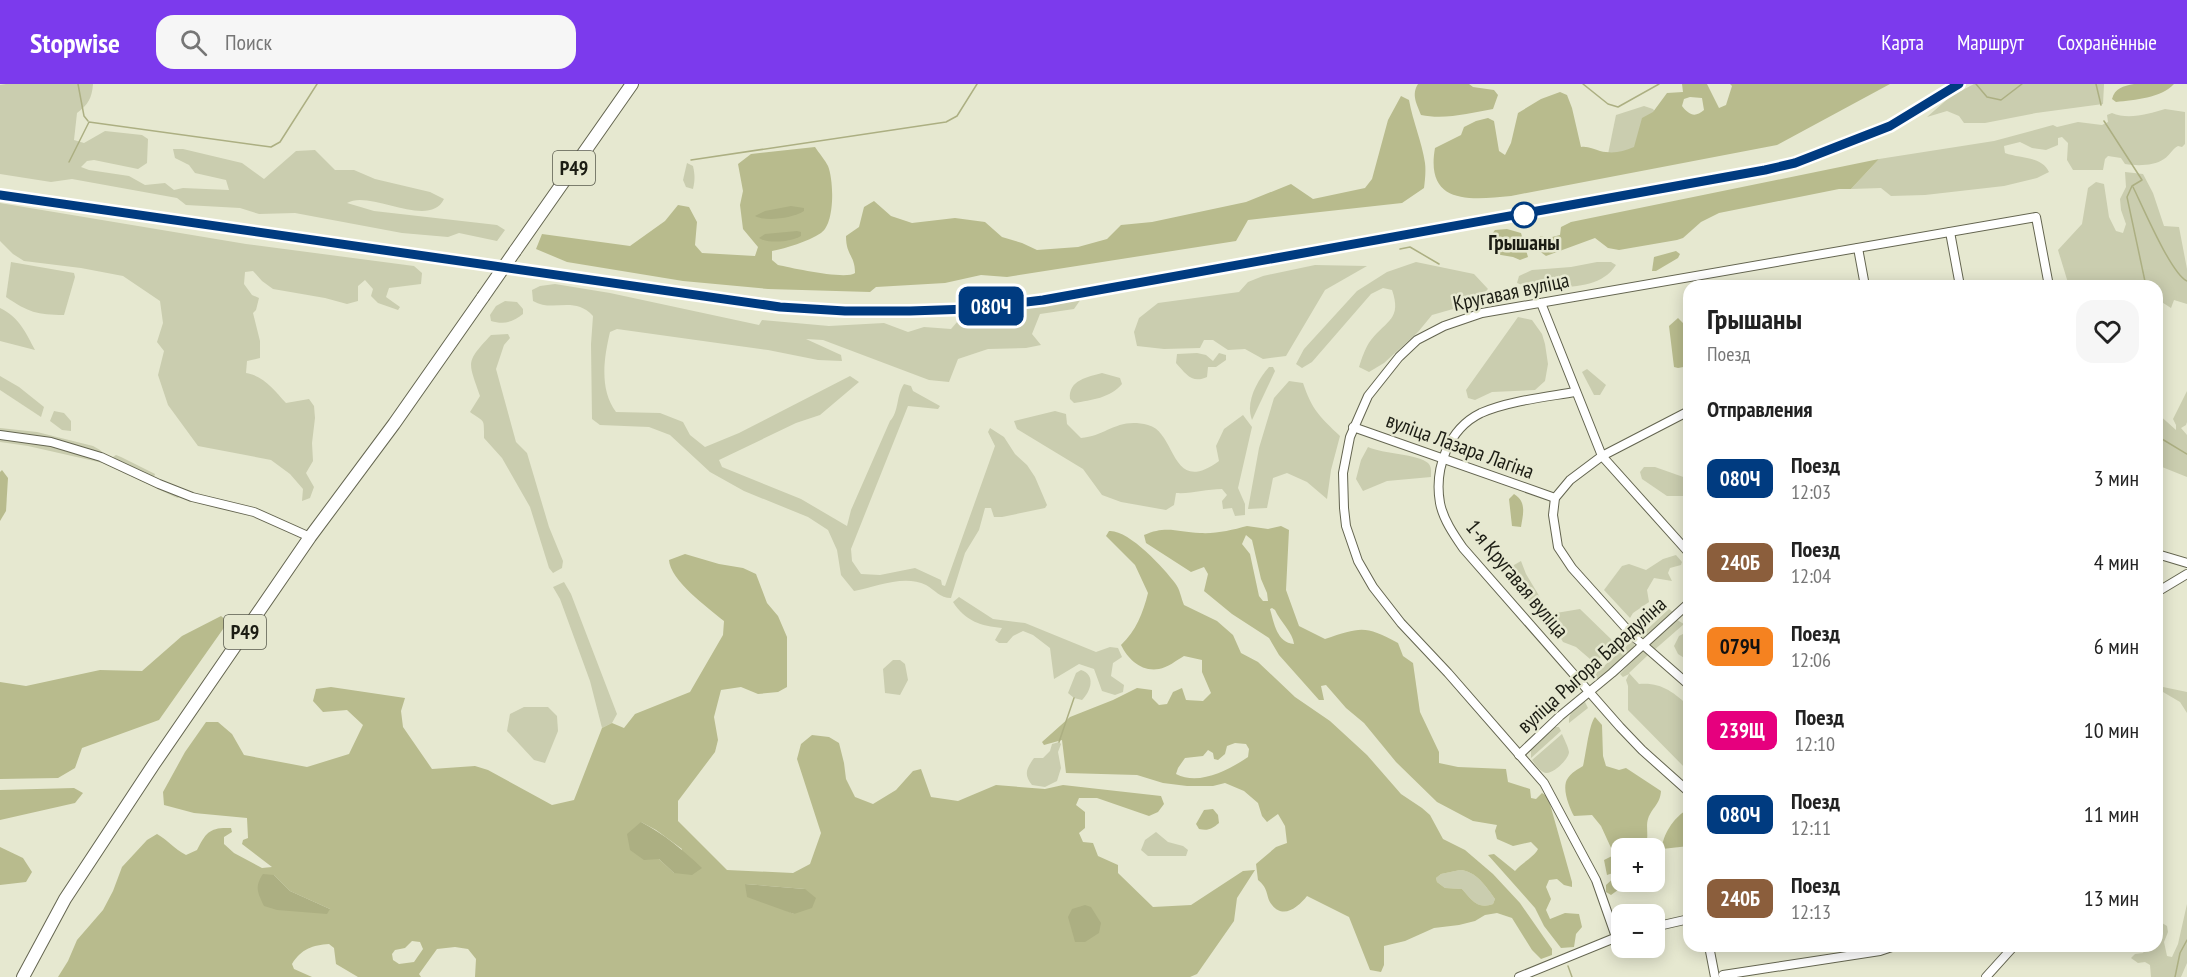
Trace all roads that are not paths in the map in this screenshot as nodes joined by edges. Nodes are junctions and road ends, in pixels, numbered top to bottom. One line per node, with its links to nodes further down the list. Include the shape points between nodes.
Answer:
1 (632, 84): 15 (highway, Р49, bridge)
2 (1950, 232): 3 (street, Кругавая вуліца); 5 (street); 6 (street, Кругавая вуліца, via 2036,217)
3 (1858, 248): 4 (street); 7 (street, Кругавая вуліца)
4 (1864, 280)
5 (1959, 280)
6 (2048, 280)
7 (1541, 303): 8 (street); 10 (street, Кругавая вуліца, via 1465,317 1417,340 1382,376)
8 (1575, 392): 12 (street); 13 (street, 1-я Кругавая вуліца, via 1480,414 1457,434)
9 (1683, 414): 12 (street)
10 (1353, 427): 13 (street, вуліца Лазара Лагіна); 25 (street, Кругавая вуліца, via 1343,473 1343,497 1346,526 1359,561 1401,623)
11 (0, 435): 15 (street, via 51,442 101,457 192,497 254,512)
12 (1602, 456): 14 (street, via 1570,480); 16 (street)
13 (1442, 460): 14 (street, вуліца Лазара Лагіна); 24 (street, 1-я Кругавая вуліца, via 1440,505 1456,537)
14 (1555, 498): 22 (street, via 1553,515 1558,547 1572,568)
15 (310, 537): 35 (highway, Р49, via 65,899)
16 (1683, 547)
17 (2163, 556): 18 (street)
18 (2187, 563)
19 (2187, 574): 20 (street)
20 (2163, 588)
21 (1683, 608): 22 (street, вуліца Рыгора Барадуліна)
22 (1642, 644): 23 (street); 24 (street, вуліца Рыгора Барадуліна)
23 (1683, 680)
24 (1589, 692): 25 (street, вуліца Рыгора Барадуліна); 26 (street, 1-я Кругавая вуліца, via 1642,750)
25 (1519, 755): 27 (street, Кругавая вуліца, via 1544,783)
26 (1683, 787)
27 (1611, 917)
28 (1683, 920): 29 (street)
29 (1665, 924)
30 (1611, 940): 36 (street)
31 (1711, 952): 34 (street)
32 (1874, 952): 34 (street)
33 (2009, 952): 37 (street)
34 (1719, 976)
35 (23, 977)
36 (1519, 977)
37 (1986, 977)

